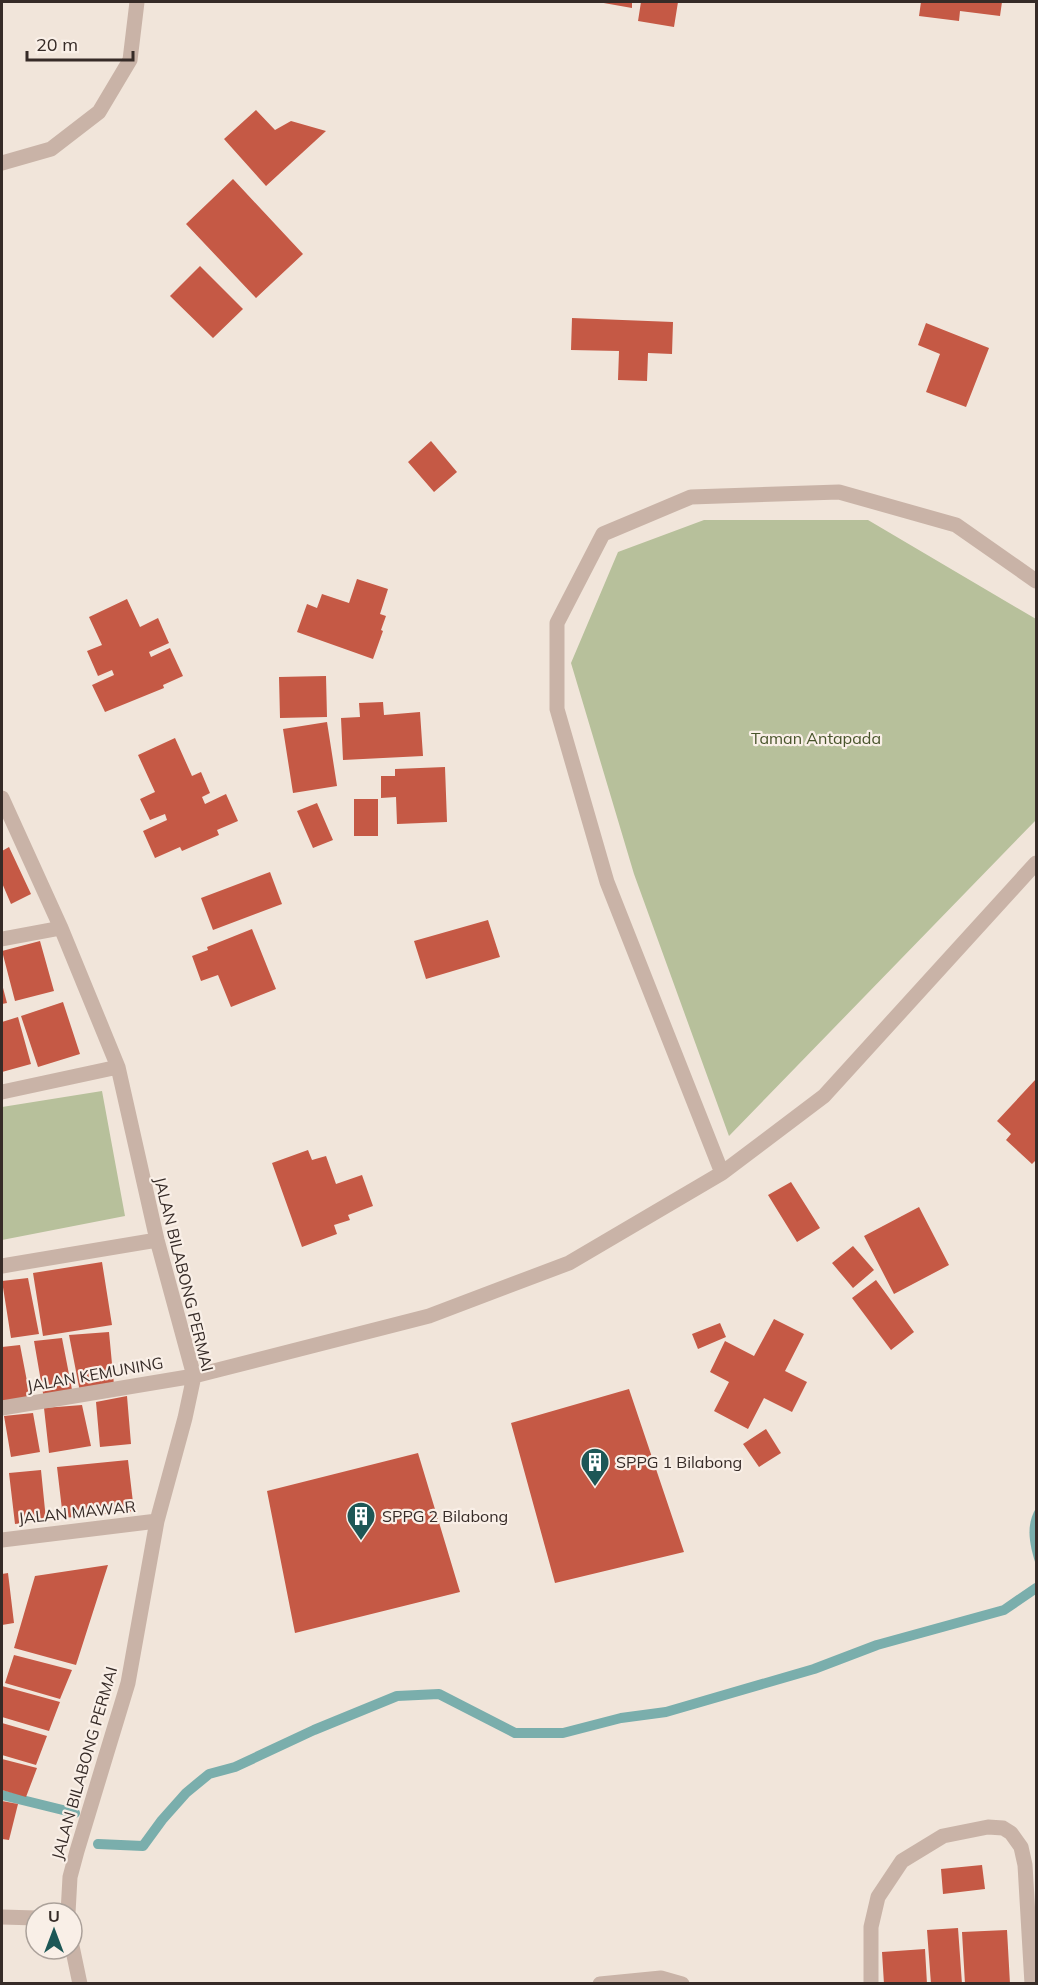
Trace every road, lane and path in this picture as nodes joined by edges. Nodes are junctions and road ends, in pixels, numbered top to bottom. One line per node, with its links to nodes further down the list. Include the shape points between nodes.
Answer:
1 (137, 2): 2 (street, via 130,60 99,112 51,149)
2 (2, 163)
3 (1036, 581): 10 (street, via 956,525 839,492 691,497 603,534 557,623 557,709 607,882)
4 (2, 798): 6 (street, JALAN BILABONG PERMAI)
5 (1036, 863): 10 (street, JALAN KEMUNING, via 824,1096)
6 (61, 928): 7 (street); 8 (street, JALAN BILABONG PERMAI)
7 (2, 939)
8 (118, 1067): 9 (street); 11 (street, JALAN BILABONG PERMAI)
9 (2, 1092)
10 (722, 1173): 13 (street, JALAN KEMUNING, via 569,1263 429,1316)
11 (157, 1240): 12 (street); 13 (street, JALAN BILABONG PERMAI)
12 (2, 1266)
13 (194, 1376): 14 (street, JALAN KEMUNING); 15 (street, JALAN BILABONG PERMAI)
14 (2, 1408)
15 (157, 1521): 16 (street, JALAN MAWAR); 17 (street, JALAN BILABONG PERMAI, via 128,1683 77,1851)
16 (2, 1539)
17 (69, 1901)
18 (2, 1917): 19 (street)
19 (24, 1918)
20 (75, 1961): 21 (street)
21 (80, 1983)
22 (600, 1983): 23 (street, via 660,1978)
23 (682, 1983)
24 (871, 1983): 25 (street, via 871,1927 878,1897 902,1861 944,1836 988,1827 1003,1828 1021,1847)
25 (1032, 1983)

